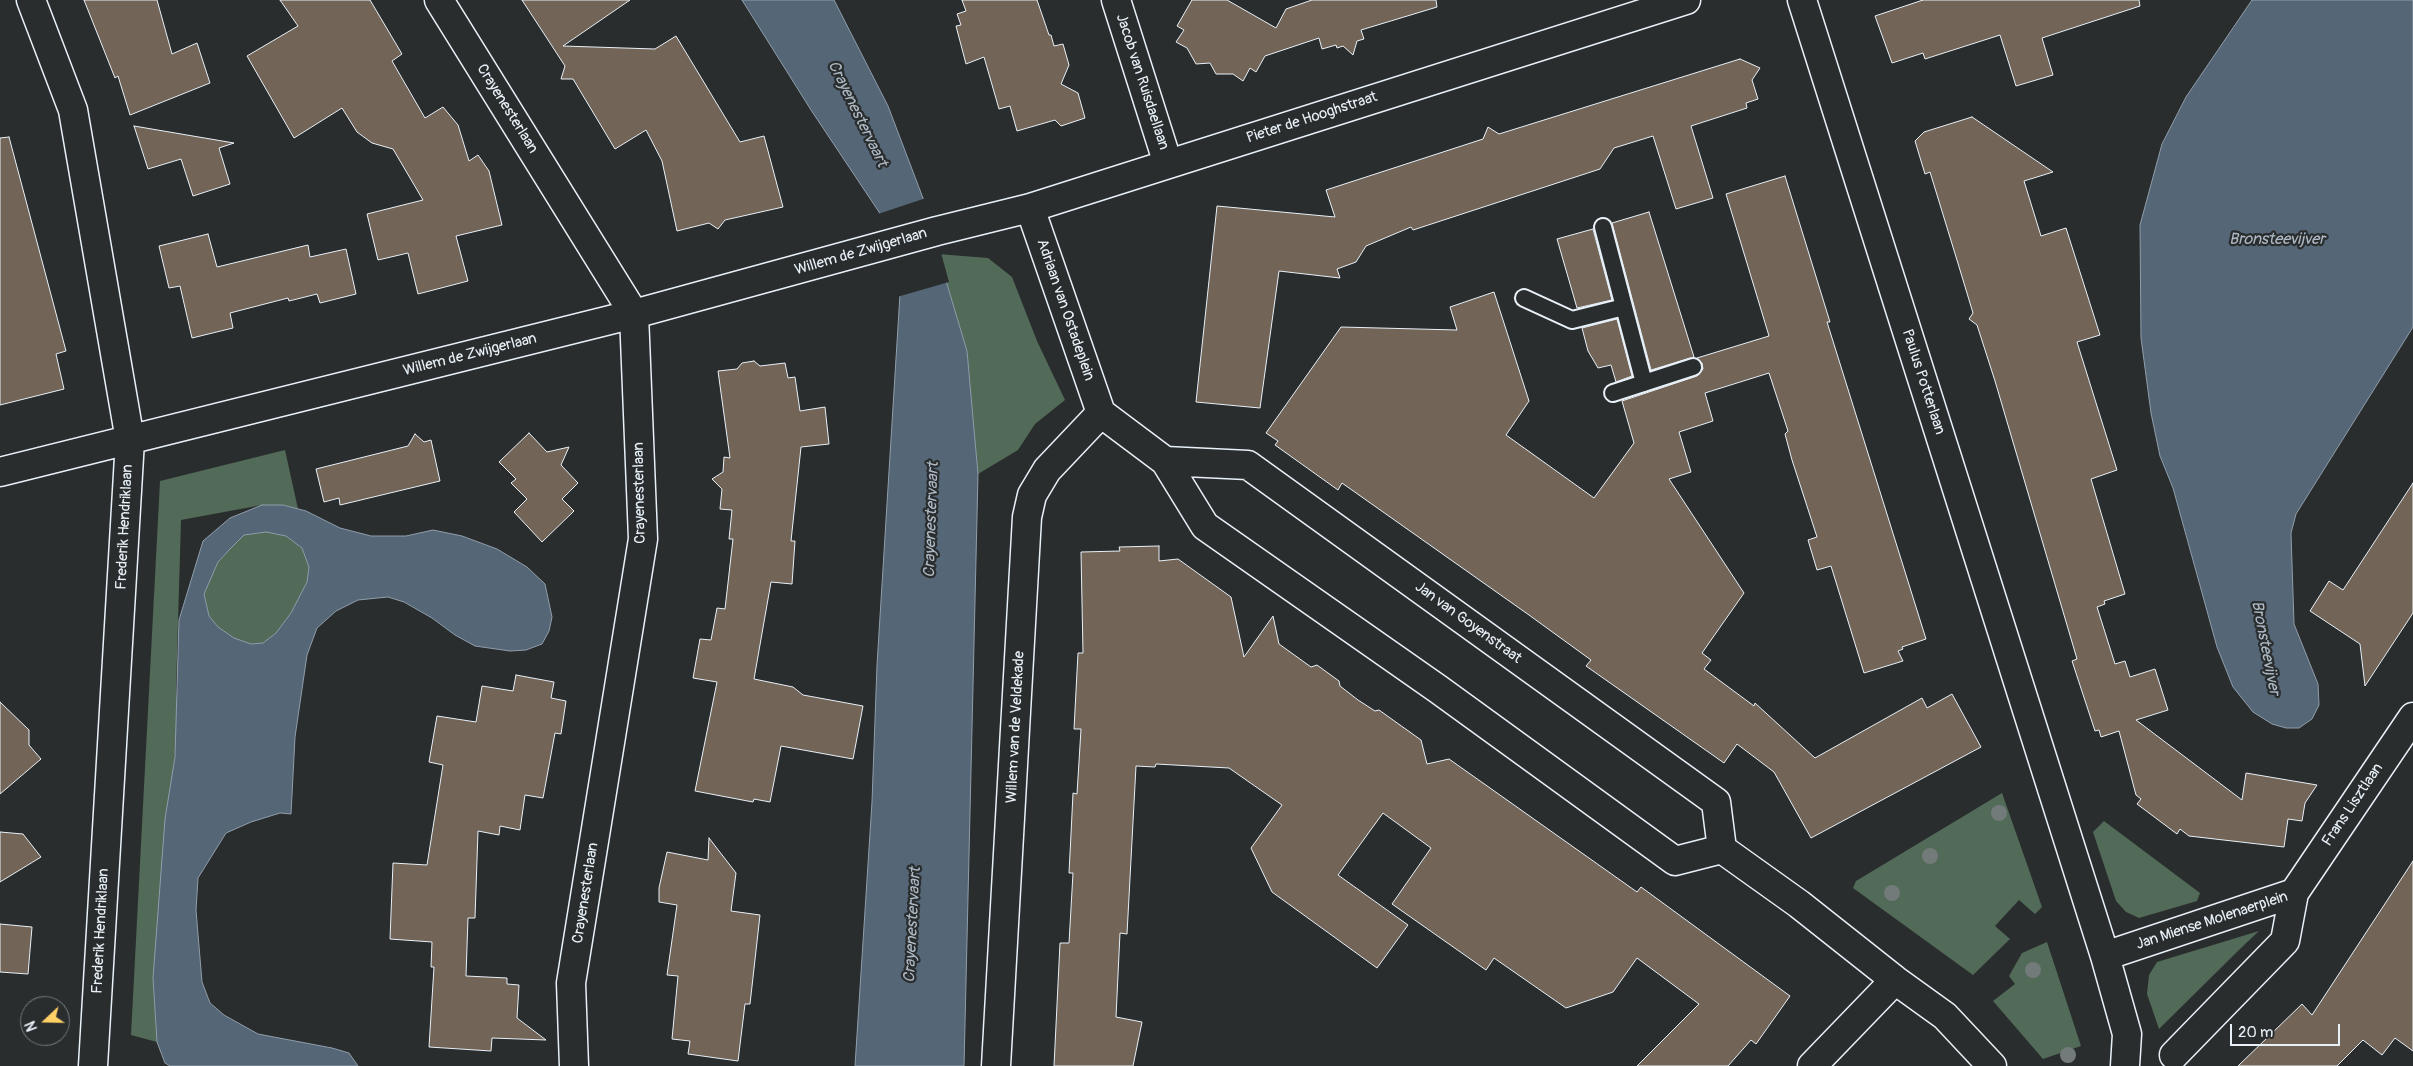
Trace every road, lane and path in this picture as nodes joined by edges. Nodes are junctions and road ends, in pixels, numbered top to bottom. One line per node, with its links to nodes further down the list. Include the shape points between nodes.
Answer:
1 (31, 0): 17 (street, Frederik Hendriklaan, via 73,110)
2 (439, 0): 12 (street, Crayenesterlaan)
3 (1116, 0): 6 (street, Jacob van Ruisdaellaan)
4 (1686, 0): 6 (street, Pieter de Hooghstraat)
5 (1802, 0): 23 (street, Paulus Potterlaan)
6 (1168, 164): 7 (street, Pieter de Hooghstraat)
7 (1030, 208): 9 (street, Pieter de Hooghstraat); 16 (street, Adriaan van Ostadeplein)
8 (1603, 227): 11 (lane)
9 (937, 231): 12 (street, Willem de Zwijgerlaan)
10 (1524, 298): 11 (lane, via 1572,320)
11 (1624, 307): 14 (lane)
12 (634, 314): 17 (street, Willem de Zwijgerlaan); 27 (street, Crayenesterlaan, via 643,539 571,983)
13 (1693, 367): 14 (lane)
14 (1644, 383): 15 (lane)
15 (1613, 393)
16 (1101, 413): 18 (street); 28 (street, Willem van de Veldekade, via 1047,470 1032,495 1027,517)
17 (130, 440): 19 (street, Willem de Zwijgerlaan); 26 (street, Frederik Hendriklaan)
18 (1165, 461): 21 (street, via 1204,526 1438,689 1675,861); 21 (street, Jan van Goyenstraat, via 1248,464 1716,802)
19 (0, 472)
20 (2413, 716): 22 (street, Frans Lisztlaan)
21 (1731, 856): 24 (street, via 1799,904)
22 (2294, 893): 23 (street, Jan Miense Molenaerplein); 25 (street, Jan Miense Molenaerplein, via 2285,941)
23 (2105, 956): 31 (street, via 2127,1034)
24 (1895, 980): 29 (street); 30 (street, via 1945,1016)
25 (2174, 1055)
26 (93, 1066)
27 (574, 1066)
28 (996, 1066)
29 (1812, 1066)
30 (1992, 1066)
31 (2125, 1066)

